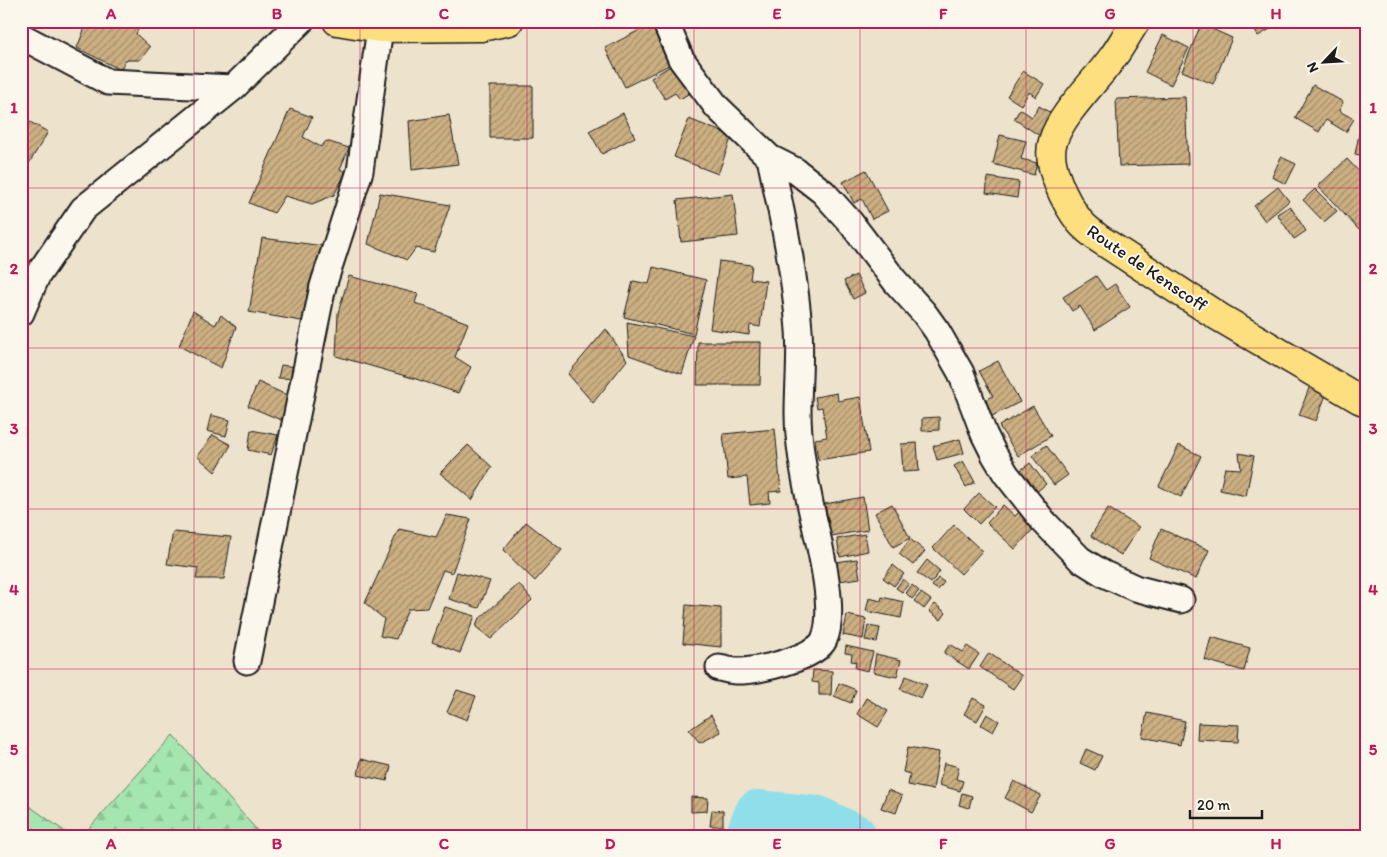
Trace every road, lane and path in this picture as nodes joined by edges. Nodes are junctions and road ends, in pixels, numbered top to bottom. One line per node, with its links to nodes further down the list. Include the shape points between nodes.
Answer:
1 (301, 21): 8 (street)
2 (337, 21): 6 (main road)
3 (509, 21): 6 (main road, via 481,28)
4 (665, 21): 9 (street, via 681,59 717,107)
5 (1136, 21): 11 (main road, Route de Kenscoff, via 1114,57 1069,112 1053,140 1053,167 1080,222 1098,238 1219,317)
6 (380, 28): 13 (street, via 360,171 323,286)
7 (21, 36): 8 (street, via 108,82)
8 (233, 88): 10 (street, via 83,208 37,276)
9 (770, 158): 12 (street, via 796,171 824,192 924,313 961,373 984,434 1006,474 1044,522 1080,559 1104,574 1135,588); 14 (street, via 796,295 800,440 824,568 830,621 824,642 790,662 738,672)
10 (21, 313)
11 (1366, 402)
12 (1181, 600)
13 (248, 661)
14 (719, 668)

